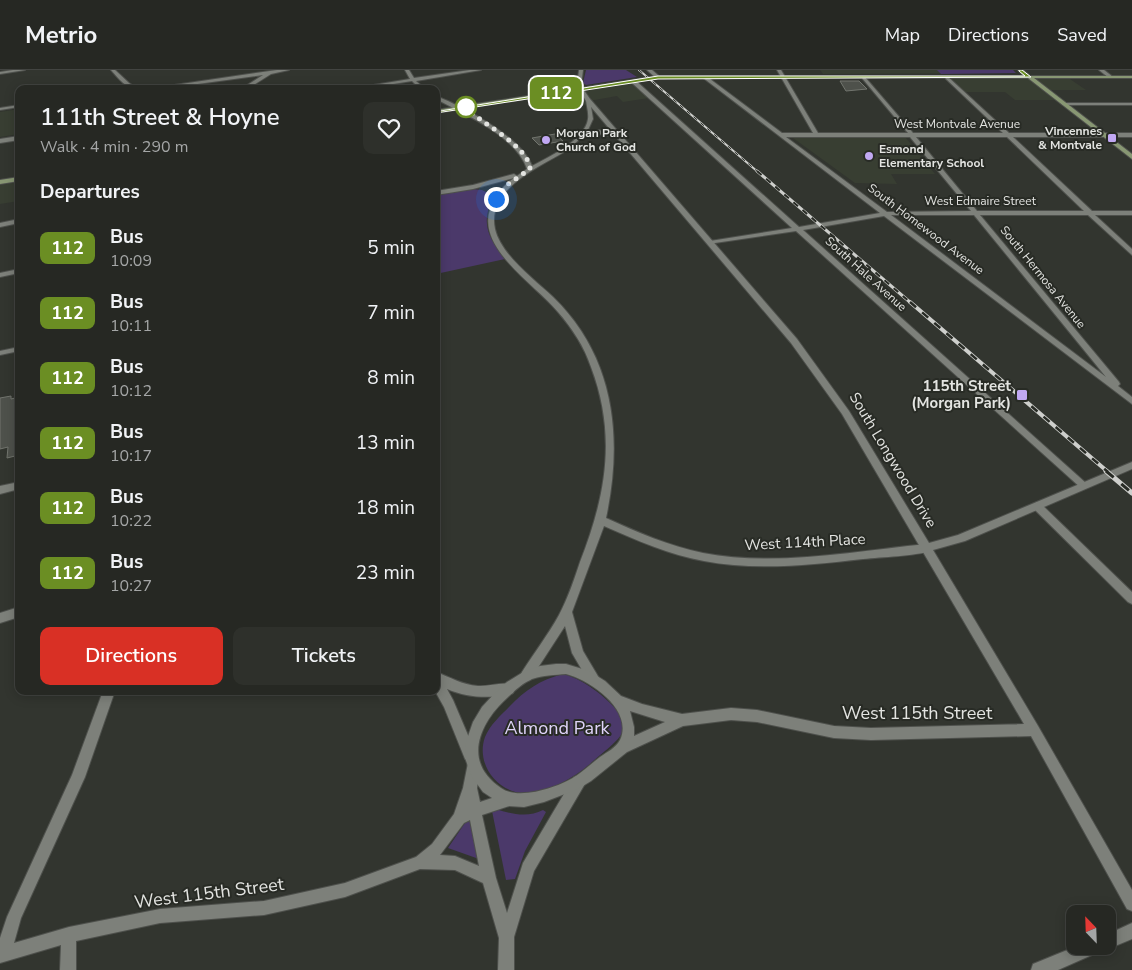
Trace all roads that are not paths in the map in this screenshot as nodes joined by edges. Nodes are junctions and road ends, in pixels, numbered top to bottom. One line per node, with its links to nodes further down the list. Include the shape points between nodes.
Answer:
1 (23, 70): 13 (street)
2 (113, 70): 24 (street)
3 (287, 70): 11 (street)
4 (407, 70): 22 (street)
5 (479, 70): 22 (street)
6 (649, 70): 14 (street)
7 (698, 70): 15 (street)
8 (779, 70): 16 (street)
9 (1020, 70): 19 (main road)
10 (1101, 70): 20 (street)
11 (271, 71): 25 (street); 26 (street)
12 (582, 71): 29 (street)
13 (0, 73)
14 (658, 77): 15 (main road); 23 (main road)
15 (702, 77): 16 (main road); 39 (street, South Homewood Avenue)
16 (782, 77): 17 (main road); 42 (street)
17 (864, 77): 18 (main road); 40 (street, South Hermosa Avenue)
18 (946, 77): 19 (main road); 41 (street)
19 (1029, 77): 20 (main road); 32 (main road)
20 (1111, 77): 21 (main road)
21 (1132, 77)
22 (413, 80): 27 (street); 28 (street)
23 (633, 81): 29 (main road); 64 (street, South Hale Avenue)
24 (129, 85)
25 (176, 85)
26 (249, 85)
27 (379, 85)
28 (419, 85)
29 (580, 89): 31 (street, South Longwood Drive); 35 (main road)
30 (440, 99): 35 (street)
31 (588, 100): 38 (street, via 590,118); 45 (street, South Longwood Drive)
32 (1064, 104): 33 (street); 43 (main road)
33 (1132, 104)
34 (15, 107): 36 (street)
35 (458, 108): 37 (main road); 48 (street, via 495,130)
36 (0, 109)
37 (440, 111)
38 (583, 134): 45 (street, via 604,133); 49 (street)
39 (781, 134): 42 (street, West Montvale Avenue); 61 (street, South Homewood Avenue)
40 (911, 134): 41 (street, West Montvale Avenue); 42 (street, West Montvale Avenue); 59 (street, South Hermosa Avenue)
41 (1007, 134): 43 (street, West Montvale Avenue); 58 (street)
42 (816, 135)
43 (1103, 135): 44 (street, West Montvale Avenue); 50 (main road)
44 (1132, 135)
45 (620, 137): 65 (street, South Longwood Drive)
46 (15, 139): 47 (street)
47 (0, 141)
48 (524, 155): 49 (street); 51 (street)
49 (555, 157): 51 (street)
50 (1132, 157)
51 (530, 169): 52 (street)
52 (520, 174): 55 (street); 57 (street)
53 (15, 179): 54 (main road)
54 (0, 182)
55 (473, 187): 56 (street); 57 (street)
56 (440, 192)
57 (493, 192): 77 (street, via 490,217 494,235 515,265 574,326 602,386 610,434 610,464)
58 (1090, 212): 59 (street, West Edmaire Street); 60 (street, West Edmaire Street); 66 (street)
59 (976, 213): 61 (street, West Edmaire Street); 71 (street, South Hermosa Avenue)
60 (1132, 213)
61 (884, 214): 64 (street, West Edmaire Street); 71 (street, South Homewood Avenue)
62 (15, 222): 63 (street)
63 (0, 225)
64 (797, 228): 65 (street, West Edmaire Street); 74 (street, South Hale Avenue)
65 (710, 243): 78 (street, South Longwood Drive, via 794,341 829,388)
66 (1132, 253)
67 (15, 272): 68 (street)
68 (0, 275)
69 (15, 350): 70 (street)
70 (0, 353)
71 (1130, 400)
72 (1132, 465): 74 (street)
73 (15, 486): 75 (street)
74 (1084, 486): 76 (street)
75 (0, 490)
76 (1037, 506): 78 (street, via 961,538); 79 (street)
77 (601, 520): 78 (street, West 114th Place, via 666,548 743,562); 80 (street)
78 (927, 548): 91 (street, South Longwood Drive)
79 (1132, 599)
80 (566, 611): 83 (street); 84 (street, via 578,653)
81 (15, 613): 82 (street)
82 (0, 618)
83 (526, 676): 84 (street, via 566,669); 87 (street)
84 (593, 678): 89 (street)
85 (440, 679): 87 (street, via 471,692)
86 (440, 688): 93 (street)
87 (509, 689): 93 (street, via 477,725)
88 (108, 695): 106 (street, via 78,776 14,918)
89 (616, 699): 90 (street, West 115th Street, via 642,710); 92 (street, via 626,714 628,726)
90 (682, 720): 91 (street, West 115th Street, via 731,714 757,716 816,729 871,734); 92 (street, West 115th Street)
91 (1034, 730): 101 (street, South Longwood Drive)
92 (622, 748): 94 (street)
93 (471, 761): 95 (street); 96 (street, via 482,781)
94 (579, 782): 96 (street, via 533,799); 104 (street, via 528,868)
95 (470, 788): 97 (street); 98 (street)
96 (507, 800): 97 (street, West 115th Street)
97 (476, 810): 98 (street, West 115th Street); 100 (street)
98 (459, 818): 99 (street, West 115th Street, via 437,849)
99 (420, 862): 100 (street, West 115th Street, via 455,863); 103 (street, West 115th Street, via 345,890 264,908 160,916)
100 (489, 878): 104 (street)
101 (1132, 904)
102 (1132, 931): 105 (street)
103 (69, 936): 106 (street, West 115th Street); 108 (street)
104 (507, 938): 109 (street)
105 (1116, 938)
106 (2, 954)
107 (1075, 955): 110 (street)
108 (68, 970)
109 (506, 970)
110 (1039, 970)

